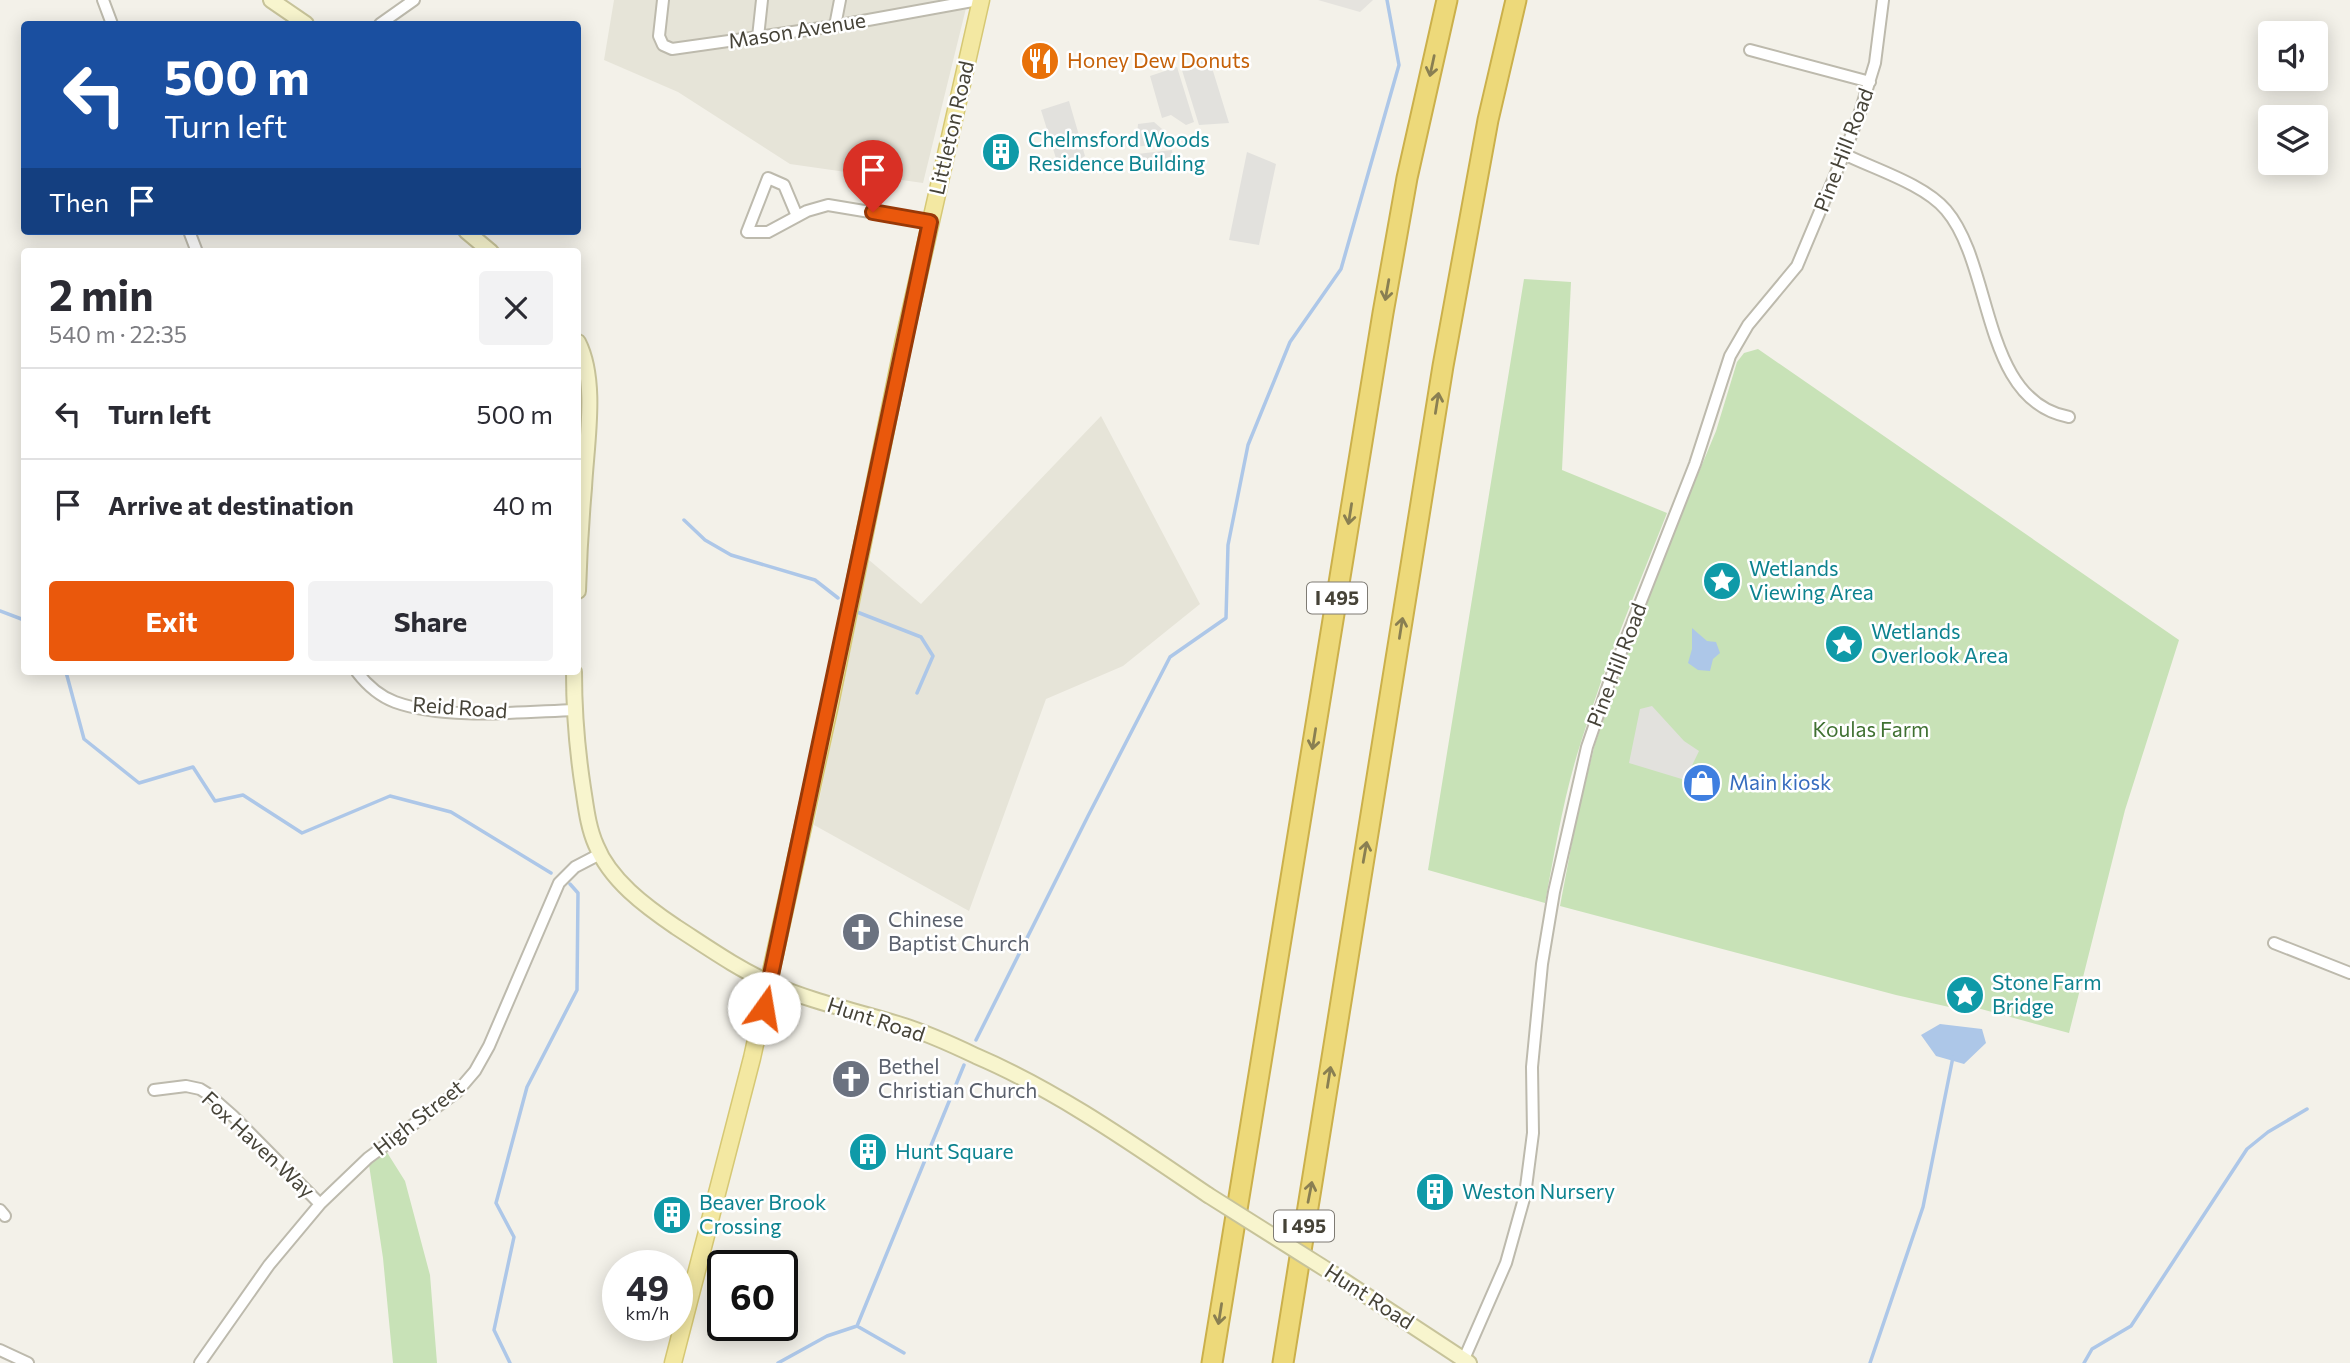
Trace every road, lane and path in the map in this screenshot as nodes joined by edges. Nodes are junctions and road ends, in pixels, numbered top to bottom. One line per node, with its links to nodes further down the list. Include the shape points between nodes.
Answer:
1 (103, 0): 11 (street)
2 (271, 0): 12 (street)
3 (414, 0): 13 (street)
4 (663, 0): 15 (street, Mason Avenue, via 659,36 667,48)
5 (762, 0): 15 (street)
6 (840, 0): 14 (street)
7 (979, 0): 14 (street, Mason Avenue); 20 (main road, Littleton Road)
8 (1447, 0): 40 (highway, I 495, one-way to 40, via 1385,299)
9 (1516, 0): 41 (highway, I 495, one-way to 9, via 1443,366 1488,120)
10 (1882, 0): 17 (street, Pine Hill Road, via 1879,45)
11 (111, 21)
12 (302, 21)
13 (384, 21)
14 (835, 26): 15 (street, Mason Avenue)
15 (758, 37)
16 (1750, 50): 17 (street)
17 (1870, 82): 18 (street, Pine Hill Road)
18 (1844, 154): 24 (street, via 1926,193 1946,210 1965,242 1998,341 2015,376 2038,405); 36 (street, Pine Hill Road, via 1797,265 1748,325 1730,356 1695,464 1589,738 1553,892 1535,1011 1533,1133 1525,1195 1506,1263)
19 (797, 216): 19 (street, via 768,232 747,233 768,178 784,184); 20 (street, via 828,205)
20 (930, 222): 32 (main road, Littleton Road)
21 (471, 235): 22 (street)
22 (486, 248)
23 (581, 348): 25 (street, via 587,371 588,415)
24 (2069, 417)
25 (581, 538)
26 (359, 675): 28 (street, Reid Road, via 393,702 427,709 481,713)
27 (574, 675): 28 (street, Hunt Road)
28 (573, 710): 29 (street, Hunt Road, via 587,817)
29 (600, 854): 32 (street, Hunt Road, via 626,888 655,913); 34 (street, High Street, via 575,867 559,883 489,1046 467,1081 368,1158)
30 (2274, 943): 31 (street)
31 (2350, 973)
32 (769, 983): 36 (street, Hunt Road, bridge, via 901,1025 1021,1078); 39 (main road, Littleton Road)
33 (154, 1090): 34 (street, Fox Haven Way, via 186,1086 208,1094)
34 (320, 1204): 38 (street, High Street, via 280,1250)
35 (0, 1350): 37 (street)
36 (1467, 1361)
37 (28, 1363)
38 (200, 1363)
39 (673, 1363)
40 (1212, 1363)
41 (1283, 1363)

